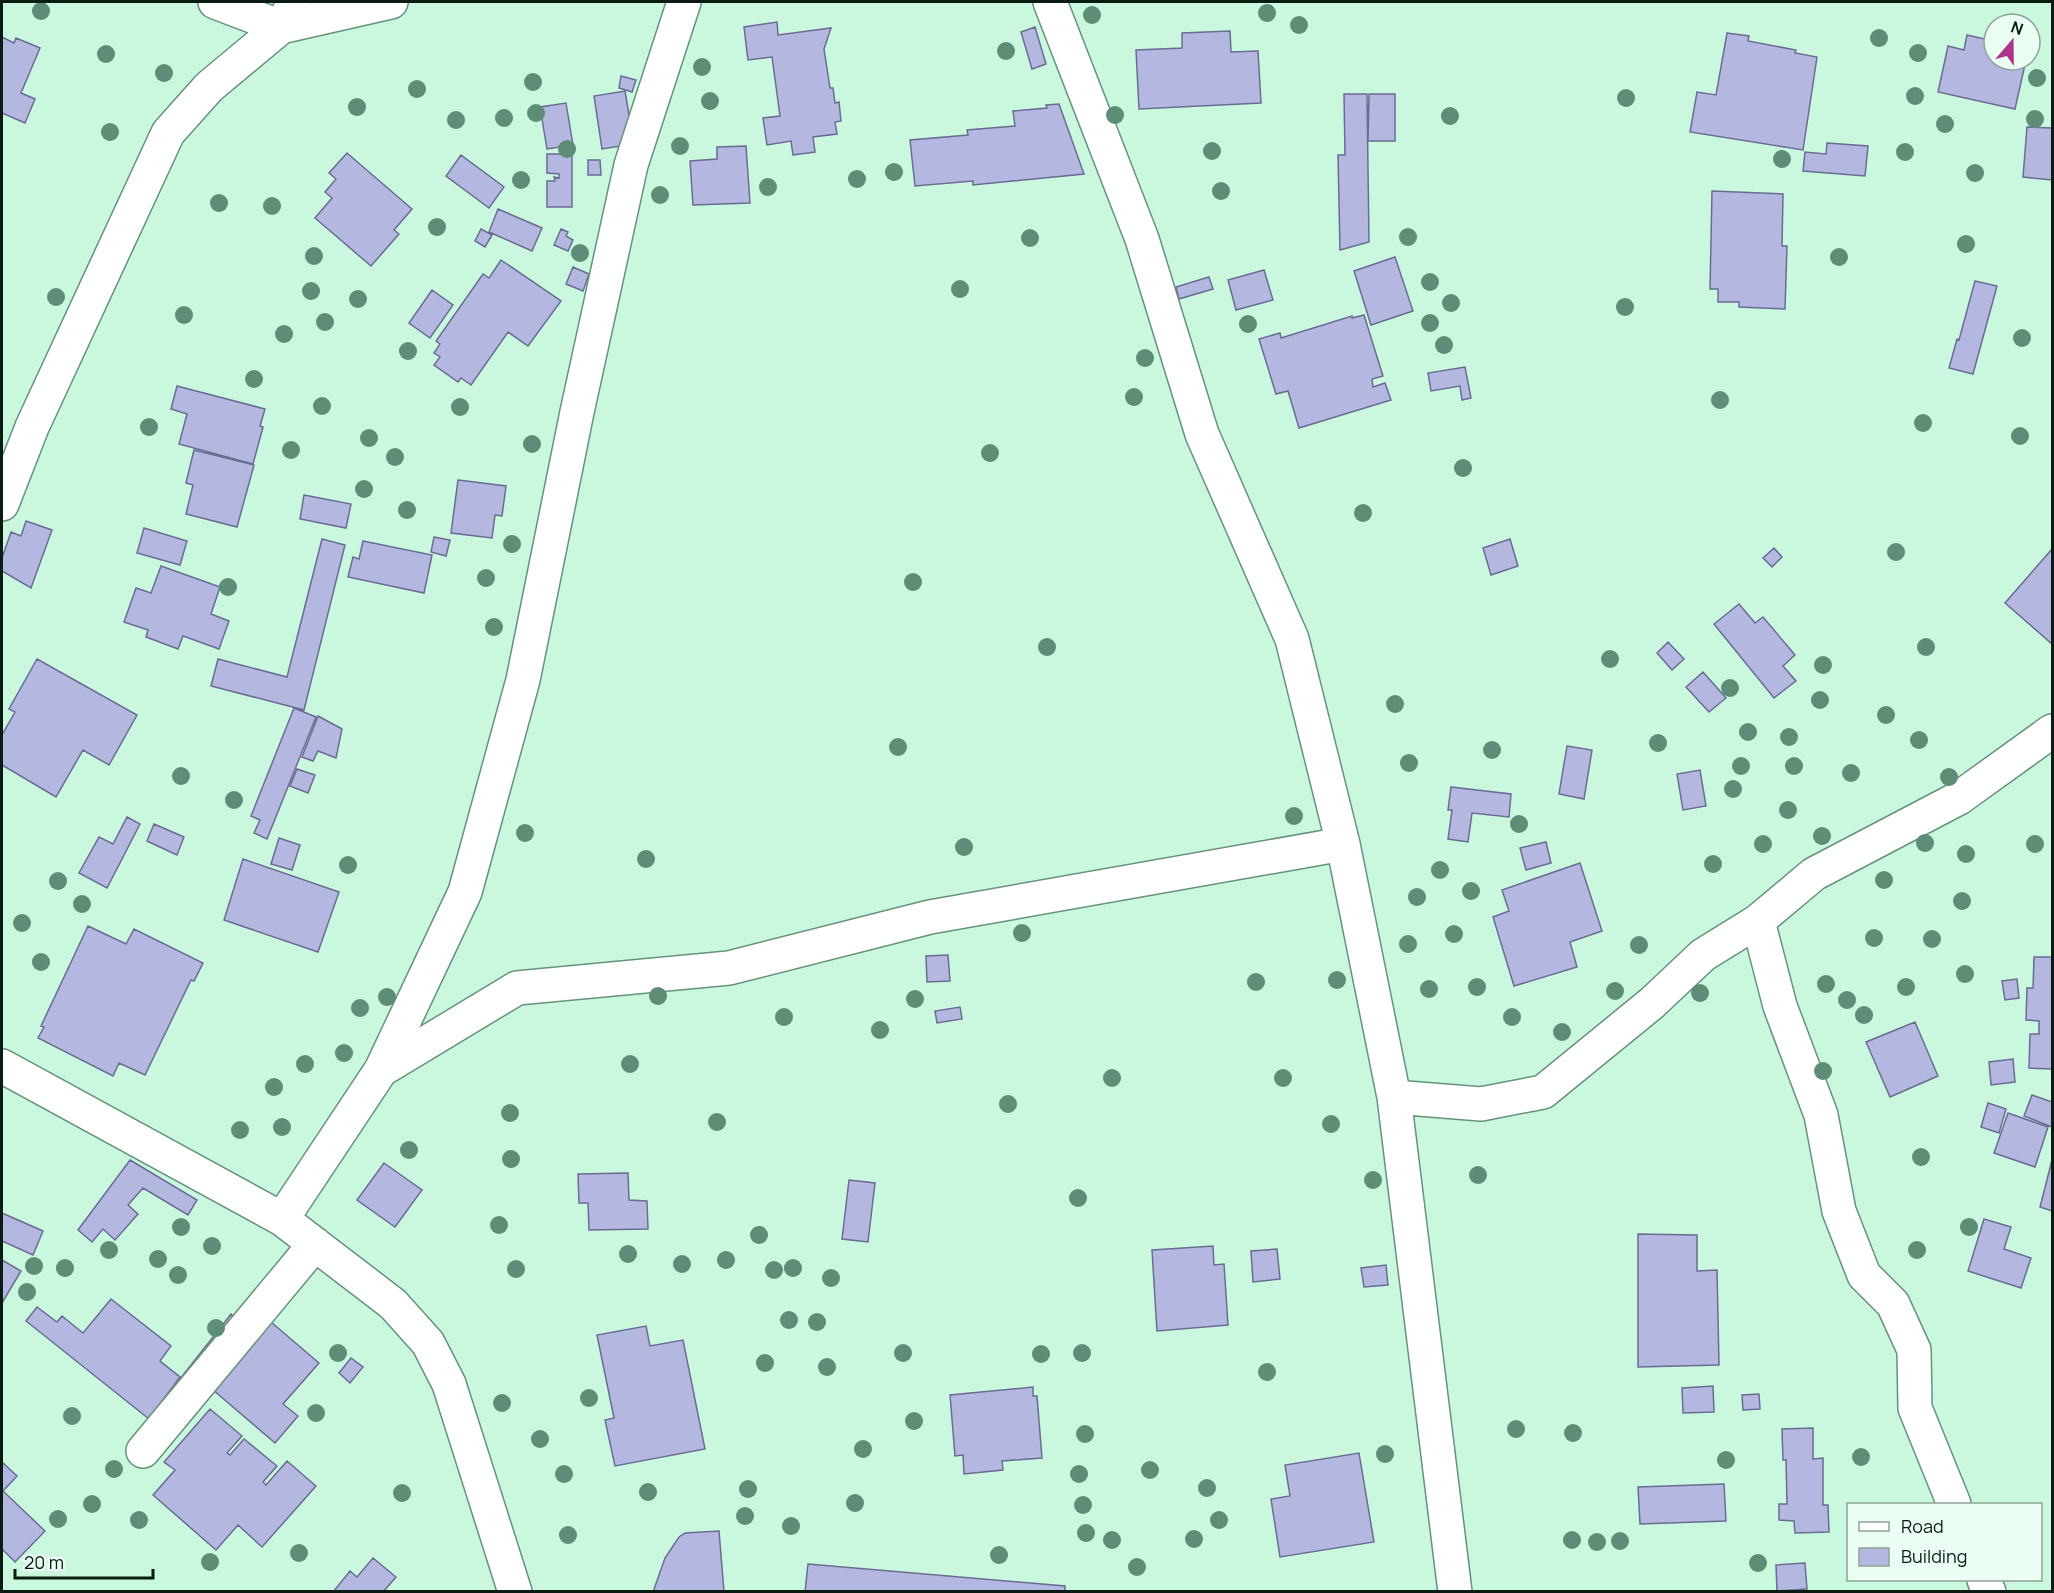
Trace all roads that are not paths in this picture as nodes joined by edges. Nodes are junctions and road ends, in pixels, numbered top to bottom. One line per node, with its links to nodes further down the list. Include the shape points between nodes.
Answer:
1 (215, 2): 5 (street)
2 (391, 2): 5 (street)
3 (684, 2): 11 (street, via 631,165 523,680 465,892)
4 (1050, 2): 8 (street, via 1142,240 1202,434 1292,639)
5 (288, 14): 6 (street, via 209,87 168,133 32,428)
6 (2, 504)
7 (2052, 731): 9 (street, via 1959,798 1814,874)
8 (1343, 844): 11 (street, via 930,917 729,968 517,988); 12 (street)
9 (1758, 921): 12 (street, via 1703,956 1543,1092 1481,1104); 16 (street, via 1780,1006 1821,1114 1839,1211 1864,1275 1893,1304 1914,1350 1915,1408)
10 (2, 1066): 13 (street)
11 (381, 1070): 13 (street)
12 (1394, 1097): 18 (street)
13 (282, 1219): 14 (street)
14 (315, 1244): 15 (street); 17 (street, via 393,1304 428,1343 449,1384)
15 (143, 1451)
16 (1954, 1503)
17 (514, 1592)
18 (1455, 1592)

